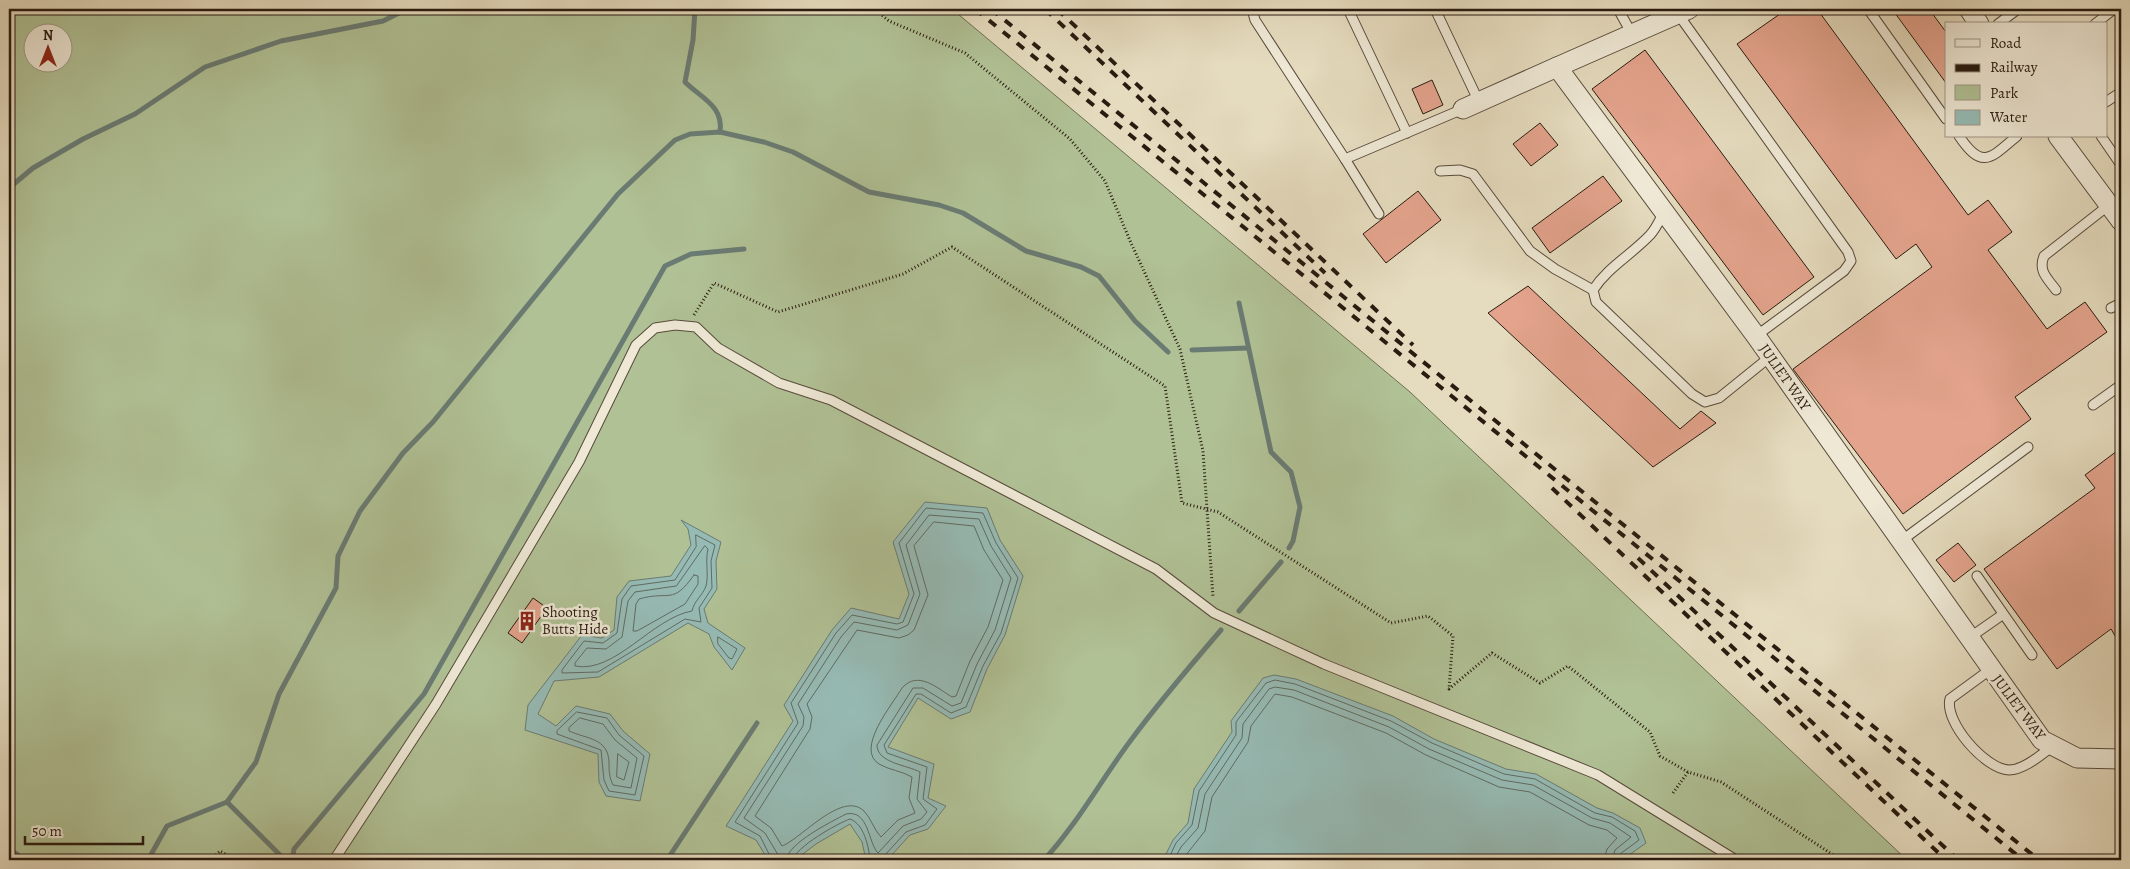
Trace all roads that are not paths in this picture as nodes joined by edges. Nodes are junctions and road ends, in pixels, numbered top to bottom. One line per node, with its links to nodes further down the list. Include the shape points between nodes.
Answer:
1 (1252, 9): 24 (lane, via 1255,20)
2 (1348, 9): 19 (lane)
3 (1435, 9): 17 (lane)
4 (1618, 9): 13 (lane)
5 (1868, 9): 18 (lane)
6 (1969, 9): 10 (street)
7 (2018, 9): 11 (lane)
8 (2114, 9): 12 (lane)
9 (1684, 11): 13 (street); 35 (lane, via 1848,252 1850,261 1844,270)
10 (1978, 22)
11 (2001, 22)
12 (2098, 22)
13 (1632, 34): 14 (street)
14 (1557, 67): 17 (street); 28 (street, JULIET WAY)
15 (2121, 92): 16 (lane)
16 (2108, 101)
17 (1471, 105): 19 (lane)
18 (1945, 118)
19 (1407, 133): 24 (lane)
20 (1960, 138): 21 (lane, via 1970,152 1981,158 1994,156)
21 (2015, 138)
22 (2059, 138): 27 (street)
23 (2102, 138): 25 (lane)
24 (1344, 159): 29 (lane)
25 (2121, 165)
26 (1440, 171): 31 (lane, via 1460,170 1474,174 1530,251)
27 (2109, 205): 30 (street); 32 (lane, via 2044,256 2043,273)
28 (1664, 212): 31 (lane, via 1651,234 1613,266); 35 (street, JULIET WAY)
29 (1379, 214)
30 (2121, 221)
31 (1593, 290): 36 (lane, via 1596,302 1692,394 1705,402 1720,398)
32 (2056, 290)
33 (2121, 303): 34 (lane)
34 (2111, 308)
35 (1756, 336): 36 (street, JULIET WAY)
36 (1771, 356): 40 (street, JULIET WAY)
37 (2121, 385): 38 (lane)
38 (2093, 405)
39 (2028, 447): 40 (lane)
40 (1901, 541): 43 (street, JULIET WAY)
41 (1977, 576): 42 (lane)
42 (2002, 615): 43 (lane); 44 (lane)
43 (1969, 638): 45 (street, JULIET WAY)
44 (2032, 655)
45 (1991, 669): 46 (street, JULIET WAY, via 2042,740); 46 (lane, via 1950,699 1948,706 1970,746 1988,761 2012,770)
46 (2054, 746): 47 (street, JULIET WAY, via 2077,758)
47 (2121, 759)
48 (334, 860): 49 (lane, via 436,704 579,462 636,345 655,328 687,326 696,327 718,348 779,383 831,400 1156,569 1214,613 1324,664 1598,775)
49 (1736, 860)

